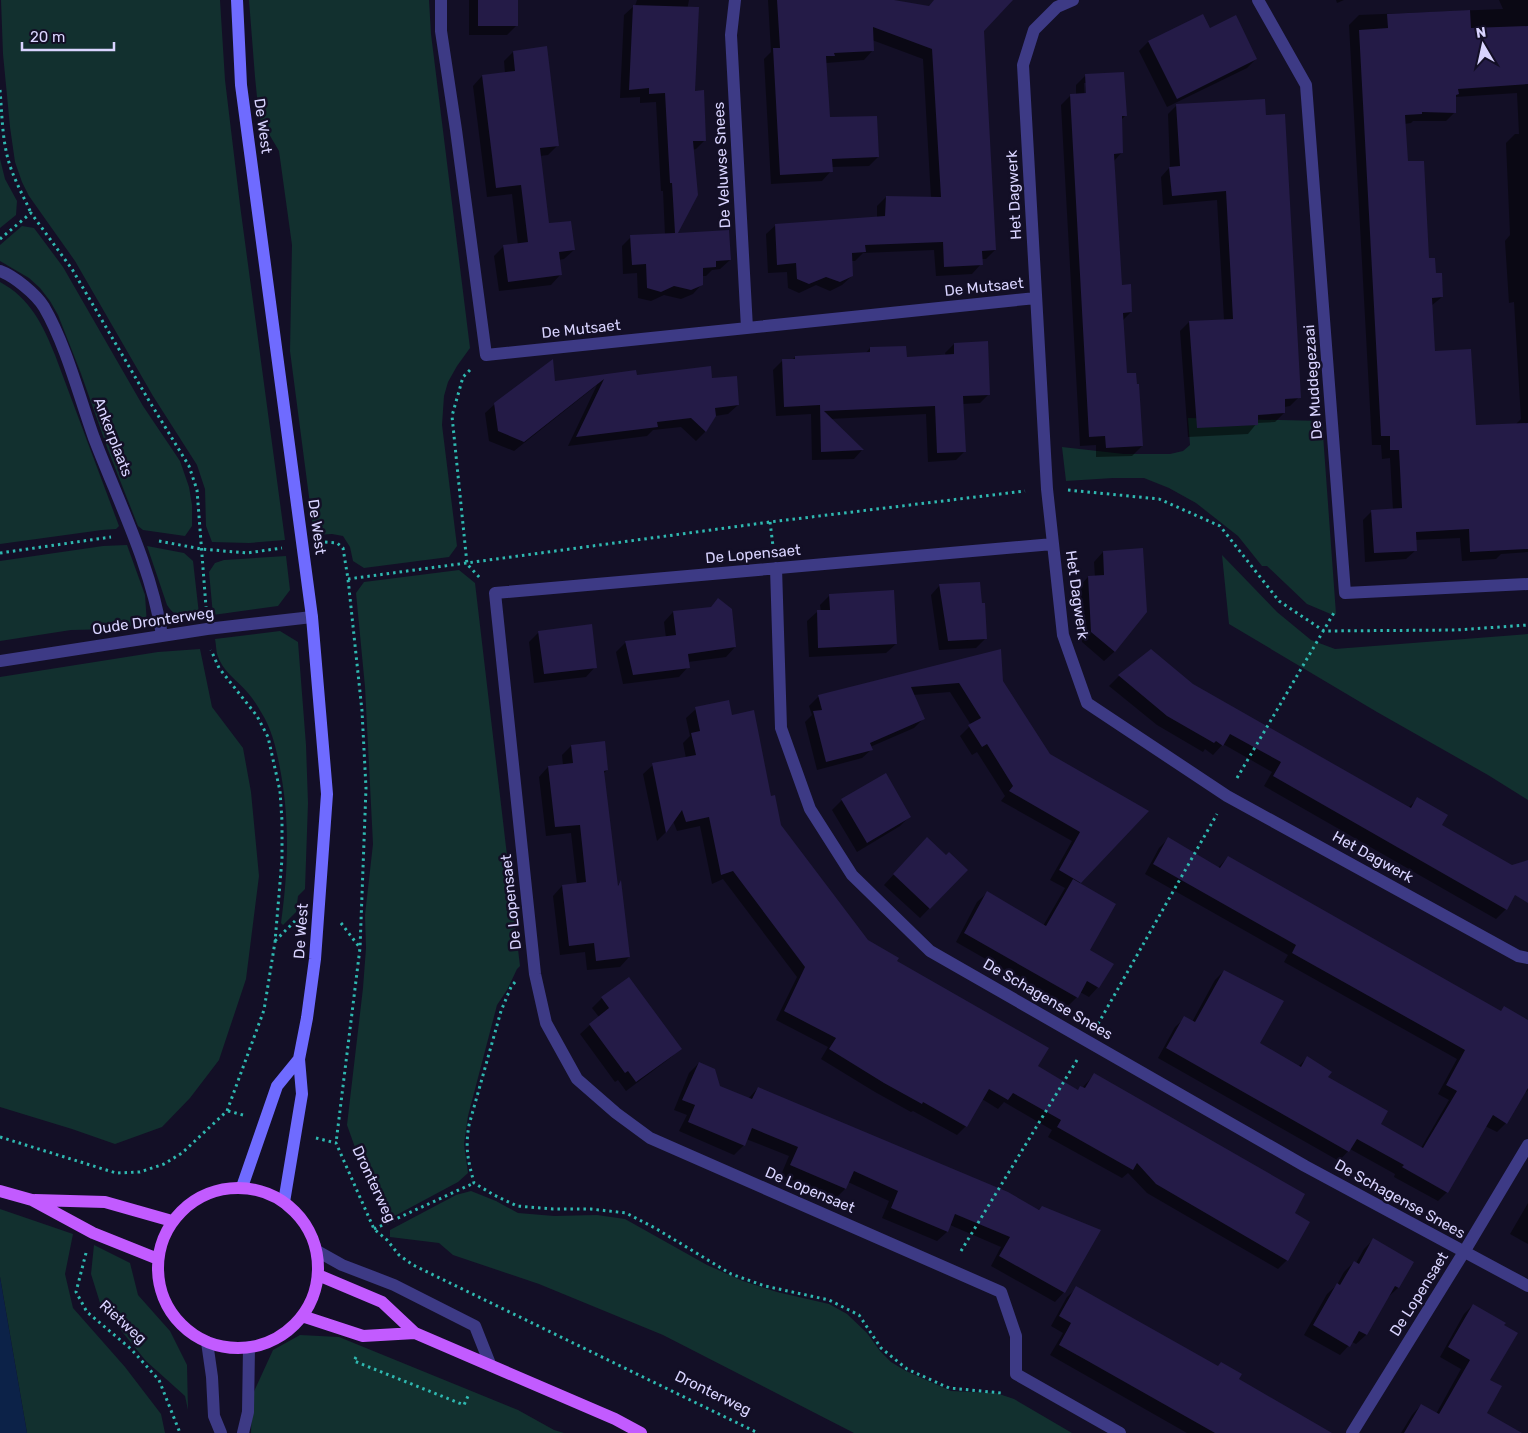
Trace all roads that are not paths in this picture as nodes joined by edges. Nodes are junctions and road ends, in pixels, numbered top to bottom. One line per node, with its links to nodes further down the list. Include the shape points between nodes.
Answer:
1 (237, 0): 12 (main road, De West, via 241,85)
2 (441, 0): 8 (street, De Mutsaet, via 441,31 486,355)
3 (735, 0): 8 (street, De Veluwse Snees, via 731,35)
4 (1073, 0): 7 (street, Het Dagwerk, via 1057,7 1034,30 1023,64)
5 (1258, 0): 11 (street, De Muddegezaai, via 1306,85 1346,593)
6 (0, 271): 13 (street, Ankerplaats, via 9,274 43,305 60,342 134,537 158,612)
7 (1036, 298): 8 (street, De Mutsaet); 9 (street, Het Dagwerk)
8 (746, 328)
9 (1053, 544): 10 (street, De Lopensaet); 15 (street, Het Dagwerk, via 1063,634 1087,703 1227,796 1518,956)
10 (776, 568): 24 (street, De Schagense Snees, via 781,728 810,809 852,875 930,951 1306,1166); 36 (street, De Lopensaet, via 495,593 536,974 546,1023 577,1079 650,1138 1001,1292 1016,1336 1016,1374)
11 (1528, 584)
12 (312, 617): 13 (street, Oude Dronterweg); 16 (main road, De West, via 326,794 315,959)
13 (162, 636): 14 (street, Oude Dronterweg)
14 (0, 660)
15 (1528, 958)
16 (299, 1059): 18 (main road, De West, via 278,1086); 21 (main road, De West, via 302,1094)
17 (1528, 1145): 24 (street, De Lopensaet)
18 (242, 1187): 21 (main road, via 264,1192); 22 (main road, via 210,1192 183,1209)
19 (0, 1191): 20 (main road)
20 (32, 1200): 22 (main road, via 105,1202); 25 (main road, via 93,1233)
21 (284, 1202): 23 (main road, via 300,1215)
22 (172, 1221): 25 (main road)
23 (317, 1252): 26 (main road); 32 (street, via 394,1285 475,1326)
24 (1464, 1252): 27 (street, De Schagense Snees); 37 (street, De Lopensaet)
25 (158, 1258): 30 (main road, via 159,1284 169,1309 185,1328)
26 (318, 1275): 28 (main road, via 313,1297); 29 (main road, via 382,1302)
27 (1528, 1286)
28 (302, 1316): 29 (main road, via 363,1336); 31 (main road, via 288,1331 270,1342)
29 (414, 1333): 32 (main road)
30 (207, 1342): 31 (main road); 33 (street, via 214,1416)
31 (249, 1347): 34 (street, via 248,1412)
32 (490, 1364): 35 (main road)
33 (221, 1433)
34 (243, 1433)
35 (641, 1433)
36 (1120, 1433)
37 (1352, 1433)

